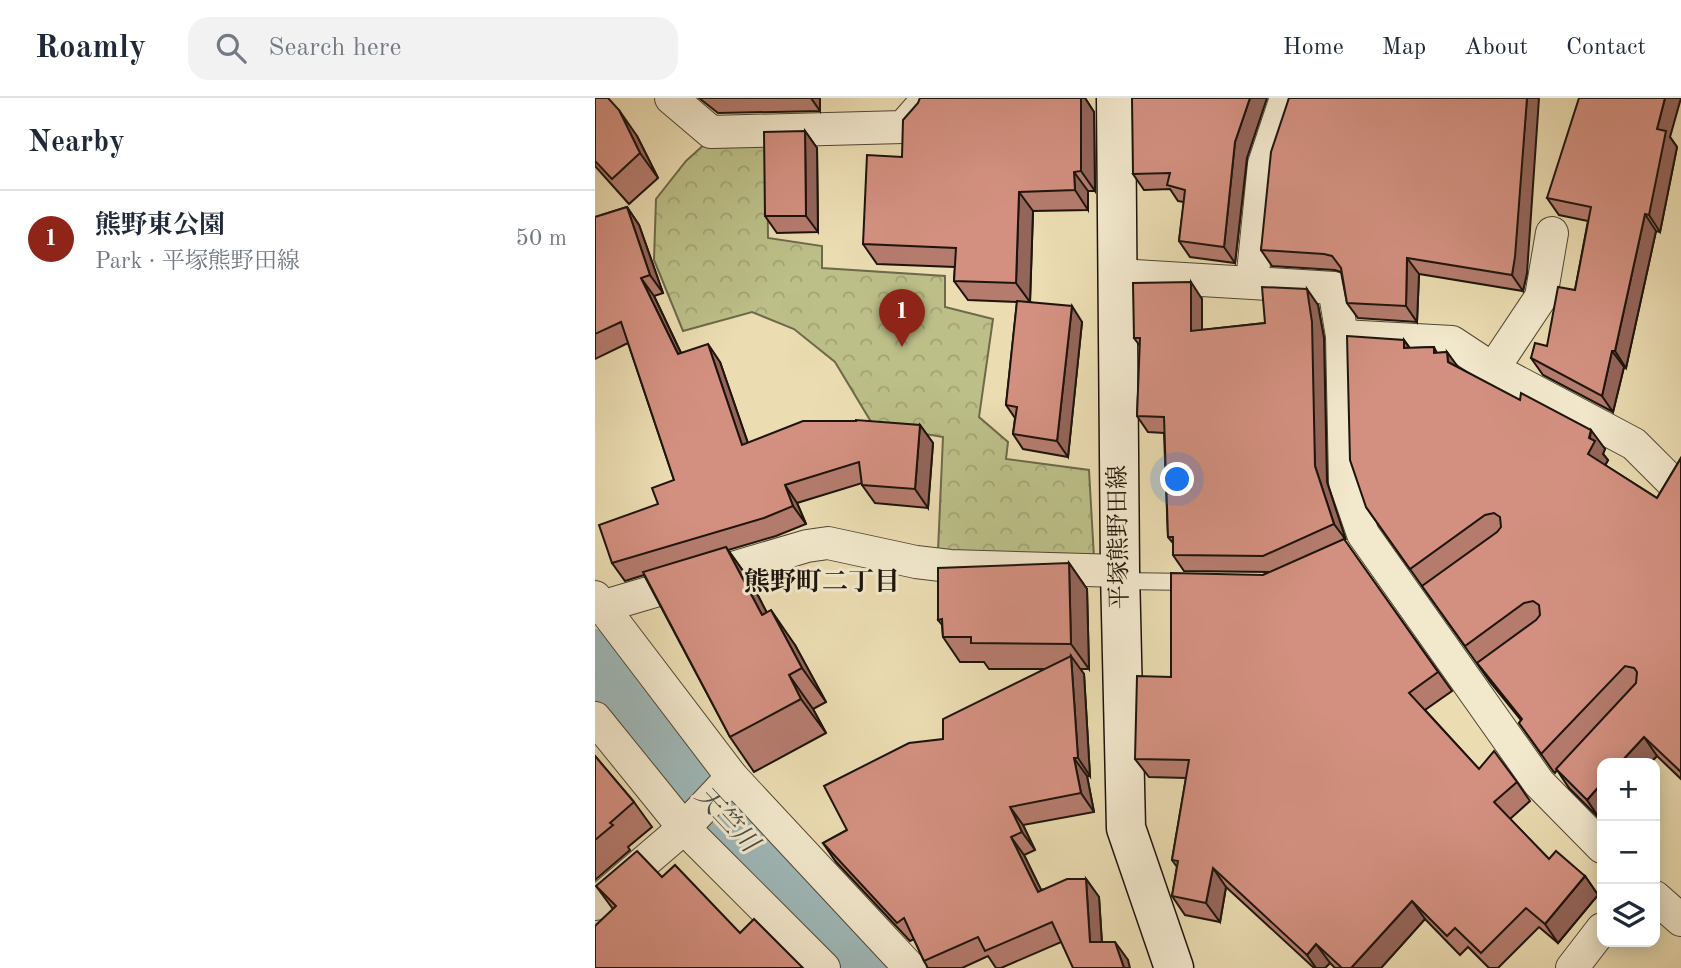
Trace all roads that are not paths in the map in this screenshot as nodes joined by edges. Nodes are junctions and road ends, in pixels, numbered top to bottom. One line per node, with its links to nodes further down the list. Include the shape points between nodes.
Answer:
1 (671, 98): 4 (street, via 712,132 903,127)
2 (1116, 98): 6 (street, 平塚熊野田線)
3 (1286, 98): 7 (street, via 1264,164)
4 (918, 110)
5 (1552, 233): 9 (street, via 1541,298)
6 (1118, 275): 7 (street); 11 (street, 平塚熊野田線)
7 (1252, 282): 8 (street, via 1334,288)
8 (1342, 336): 9 (street, via 1452,342); 17 (street, via 1345,482 1363,545 1420,603 1539,783 1554,789)
9 (1493, 369): 10 (street, via 1634,444)
10 (1672, 482)
11 (1120, 576): 12 (lane); 13 (street, via 1045,567 950,566 828,543); 24 (street, 平塚熊野田線, via 1126,828)
12 (1211, 582)
13 (598, 602): 15 (street)
14 (595, 718): 16 (street)
15 (732, 777): 16 (street); 23 (street)
16 (684, 828): 19 (street); 22 (street)
17 (1597, 841)
18 (1660, 901): 20 (street)
19 (595, 904)
20 (1681, 919)
21 (1597, 936): 25 (street)
22 (824, 968)
23 (910, 968)
24 (1174, 968)
25 (1572, 968)

